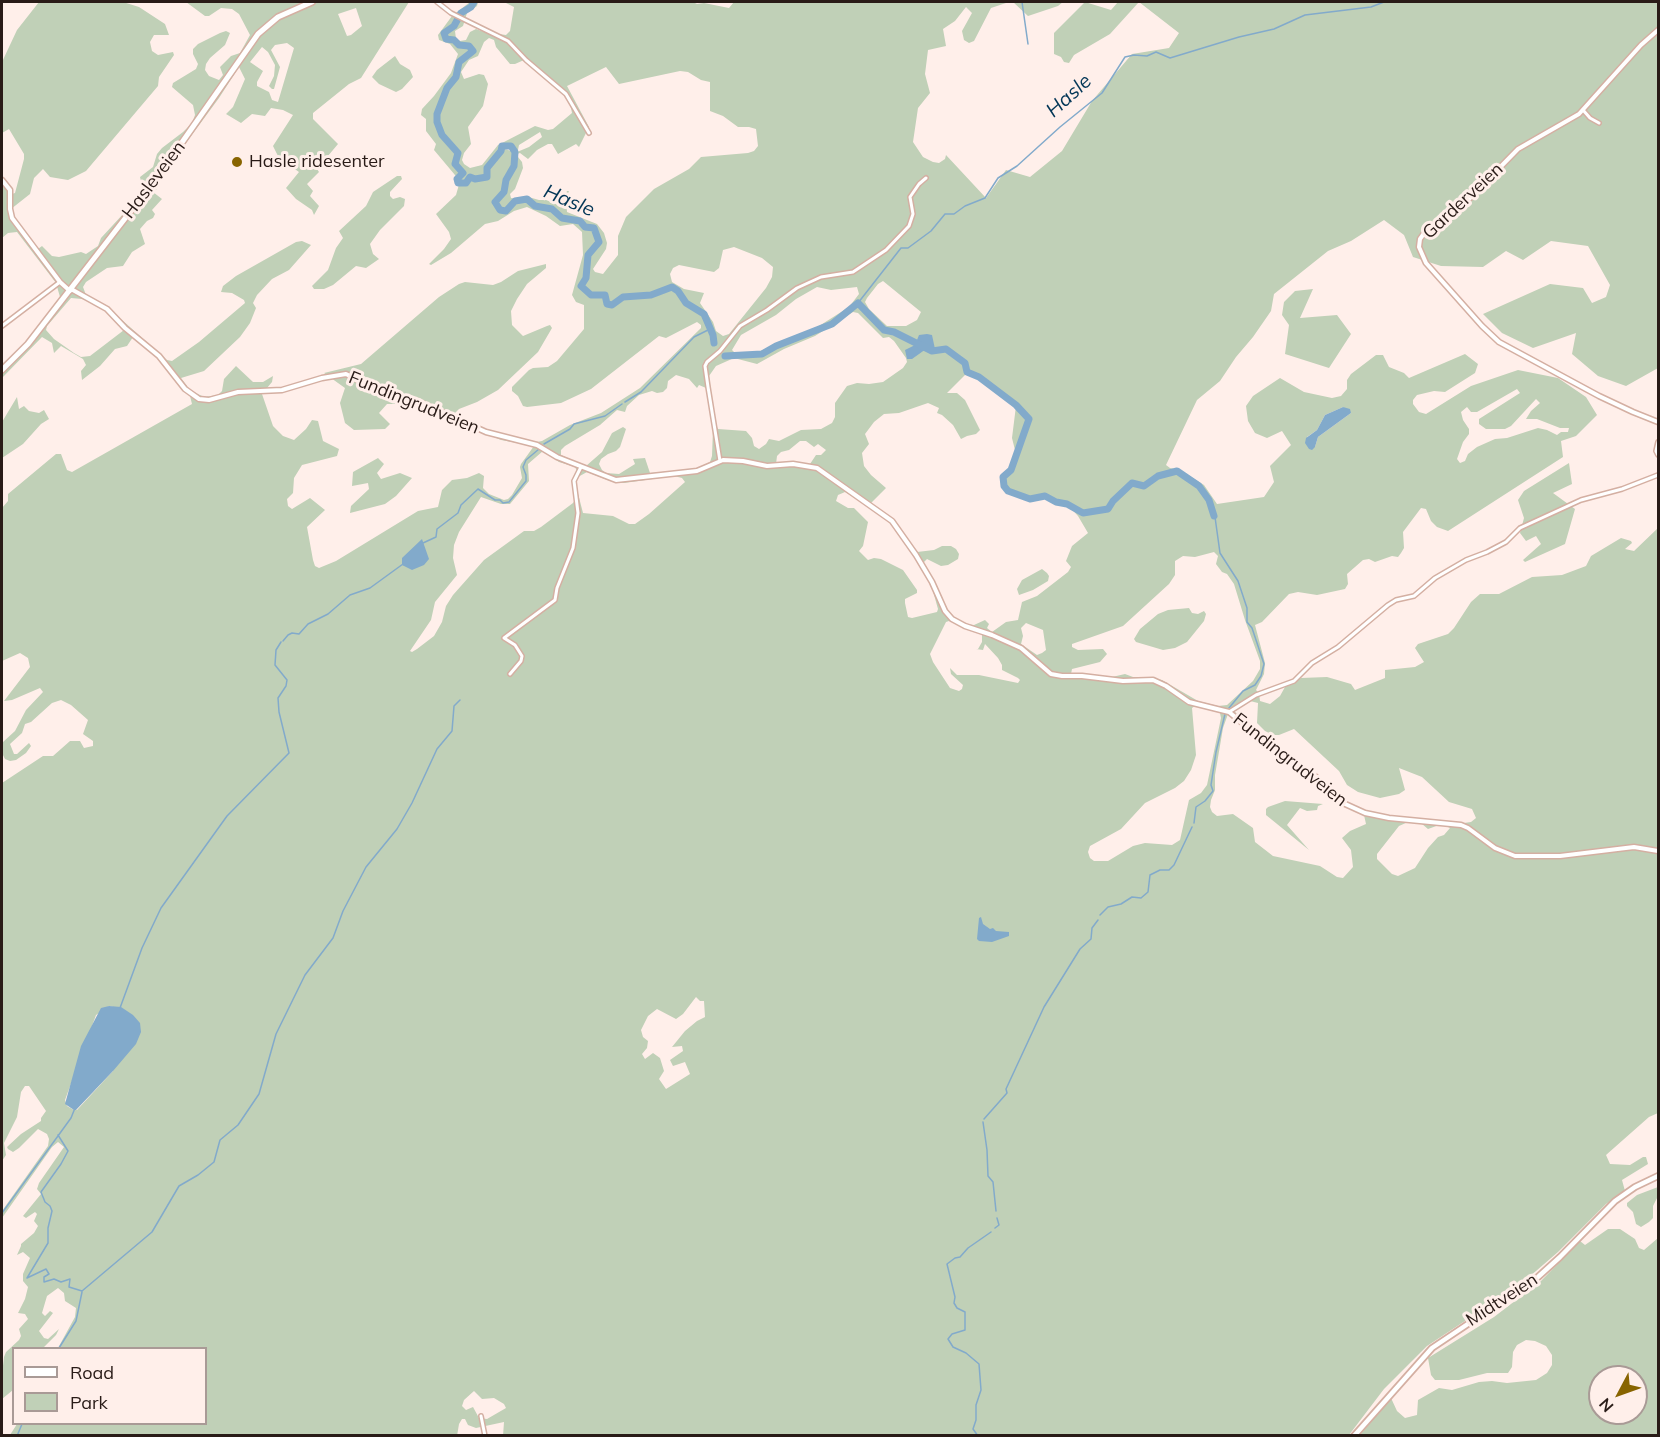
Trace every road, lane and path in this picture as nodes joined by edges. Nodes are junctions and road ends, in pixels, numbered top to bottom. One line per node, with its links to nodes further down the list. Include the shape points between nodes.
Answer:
1 (312, 2): 10 (main road, Hasleveien, via 278,17 258,34 187,137)
2 (437, 2): 6 (street, via 508,41 566,94)
3 (1659, 30): 4 (street, Garderveien)
4 (1583, 110): 5 (street); 13 (street, Garderveien, via 1518,149 1470,198 1425,232 1419,250 1499,342 1605,399)
5 (1599, 123)
6 (589, 133)
7 (926, 178): 16 (street, via 910,197 913,214 909,226 882,253 854,272 821,277 797,288 740,326 708,360 705,366)
8 (2, 180): 9 (street, via 10,190 12,218)
9 (60, 282): 10 (street); 11 (street)
10 (70, 290): 12 (main road, Hasleveien); 17 (street, Fundingrudveien, via 107,309 159,356 185,389 200,399 282,390 346,374 486,432 537,444)
11 (2, 326)
12 (2, 370)
13 (1659, 422)
14 (1659, 442): 15 (street)
15 (1659, 455)
16 (720, 461): 17 (street, Fundingrudveien, via 697,471 622,480); 20 (street, Fundingrudveien, via 802,465 822,471 892,521 952,619 1021,648 1052,674 1153,680 1189,702)
17 (581, 467): 19 (street, via 573,486 578,513 573,548 555,600 504,638 522,656)
18 (1659, 475): 20 (street, via 1581,500 1520,528 1506,542 1435,578 1414,596 1388,605 1294,681 1256,695)
19 (510, 674)
20 (1229, 712): 21 (street, Fundingrudveien, via 1316,777 1343,803 1365,813 1461,825 1495,848 1515,856 1560,856 1634,847)
21 (1659, 851)
22 (1659, 1176): 25 (main road, Midtveien, via 1615,1201 1538,1277 1432,1348)
23 (481, 1416): 24 (street)
24 (485, 1436)
25 (1354, 1436)

